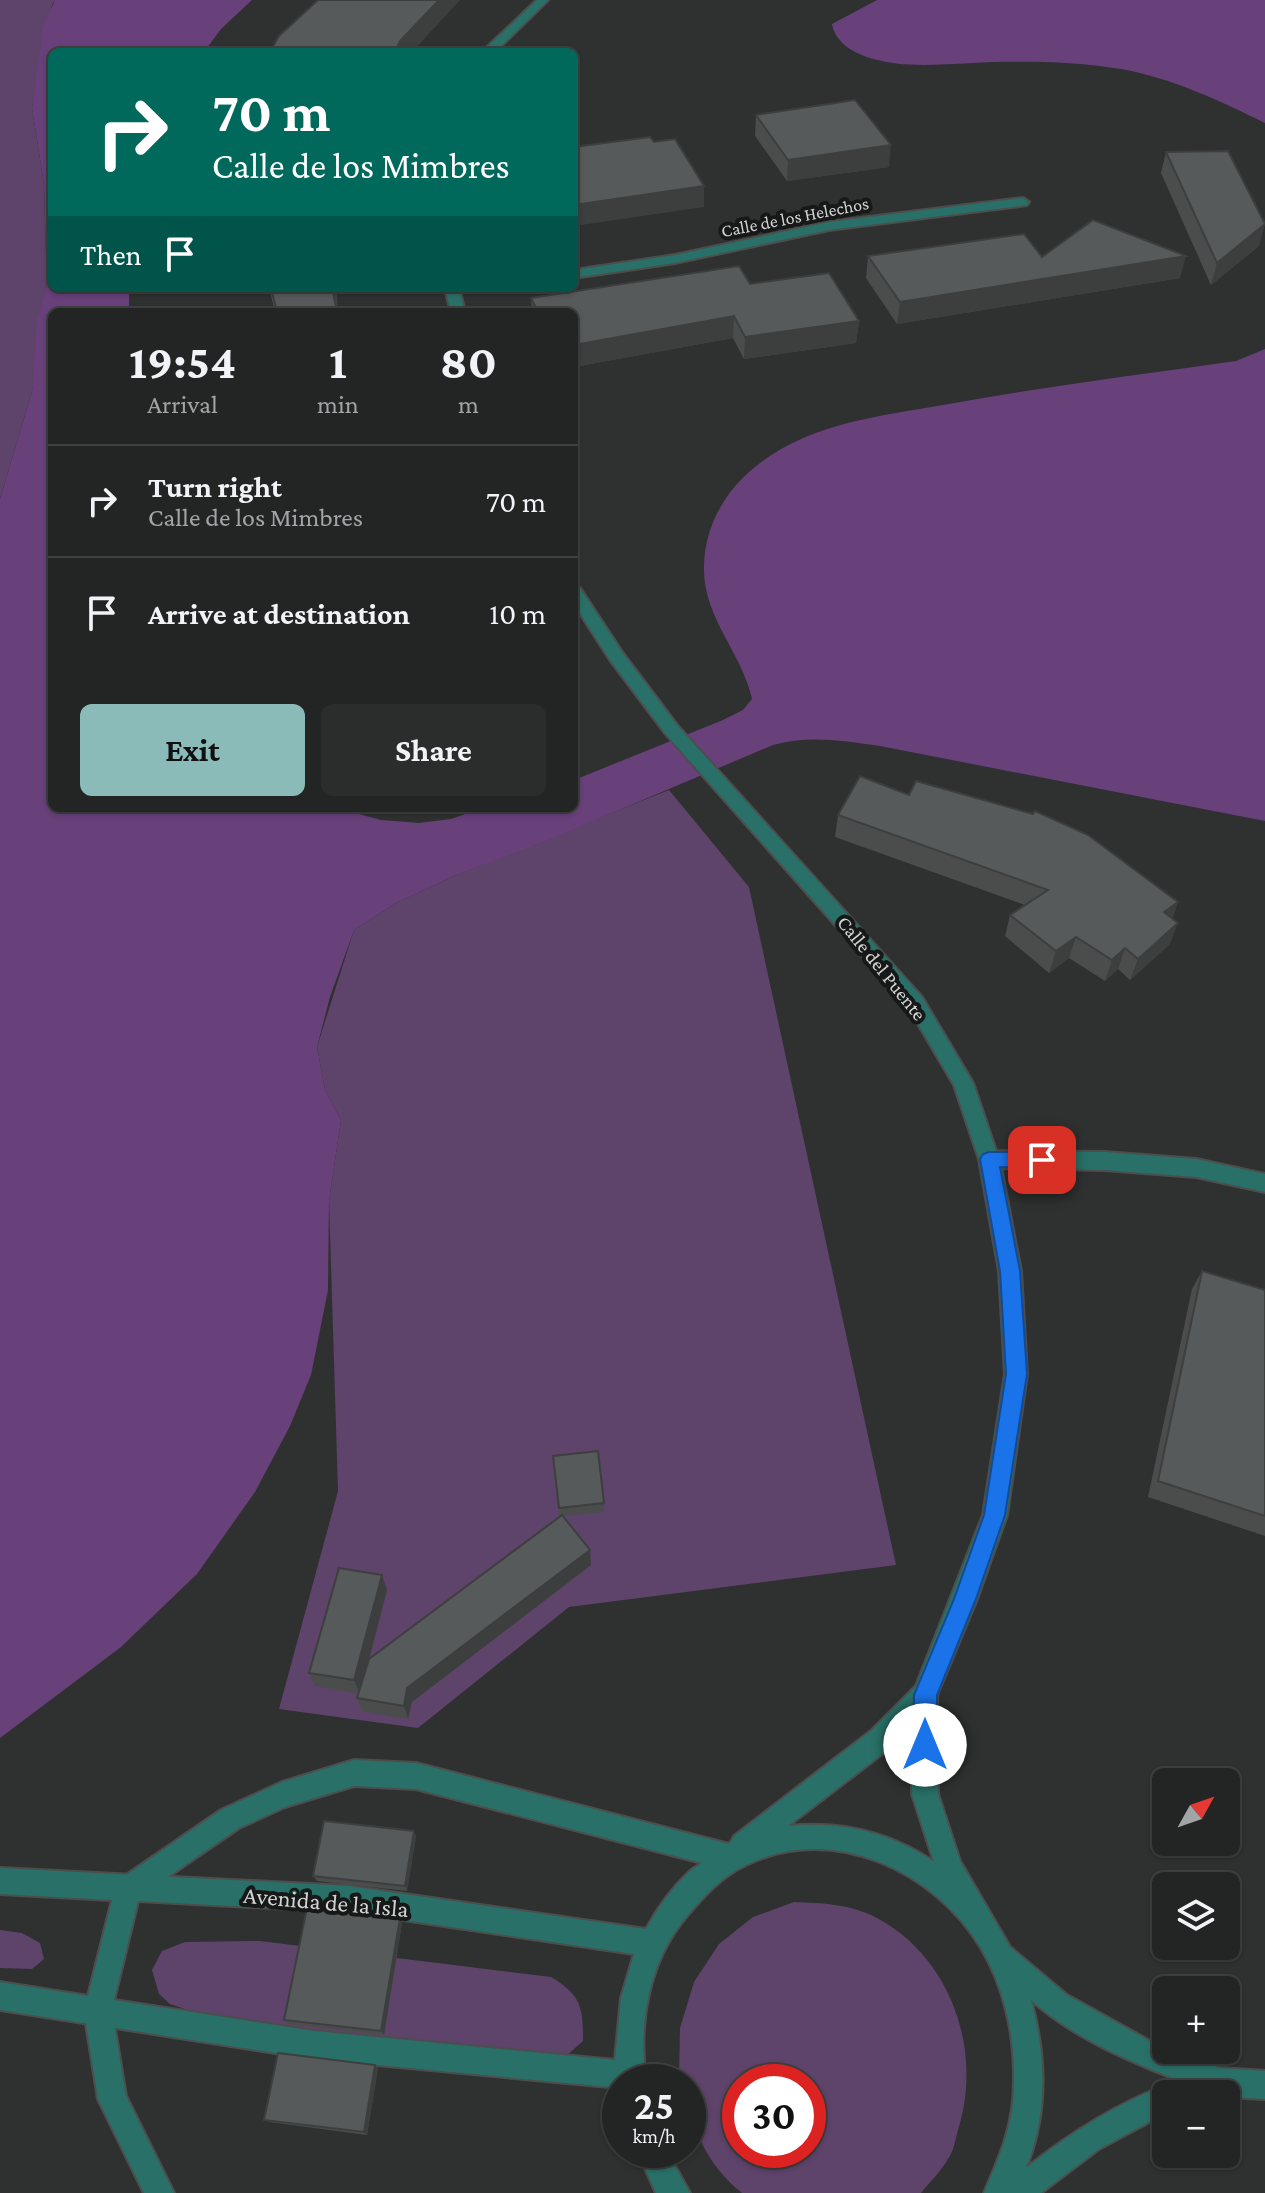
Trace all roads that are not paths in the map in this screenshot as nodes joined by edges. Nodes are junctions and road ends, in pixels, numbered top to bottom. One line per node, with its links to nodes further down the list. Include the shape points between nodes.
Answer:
1 (543, 0): 2 (street)
2 (492, 48)
3 (1023, 202): 4 (street, Calle de los Helechos, via 829,226)
4 (578, 273)
5 (578, 598): 6 (street, Calle del Puente, via 671,729 915,1002 963,1083)
6 (989, 1159): 7 (street, via 1196,1168); 8 (street, Calle del Puente, via 1010,1271 1016,1374 995,1515)
7 (1265, 1183)
8 (925, 1695): 9 (street, Calle del Puente, via 881,1739); 12 (street, Calle del Puente, via 925,1794 949,1867)
9 (729, 1857): 11 (street, via 416,1776 354,1773 282,1795 230,1819); 12 (street, via 780,1837 834,1835 888,1849 938,1879); 13 (street, Calle del Puente, via 684,1893)
10 (9, 1882): 11 (street, Avenida de la Isla)
11 (128, 1889): 13 (street, Avenida de la Isla, via 349,1899); 16 (street)
12 (981, 1924): 14 (street)
13 (651, 1943): 17 (street, Calle del Puente, via 631,2006)
14 (1001, 1956): 19 (street, via 1057,2005 1126,2046); 26 (street, via 1026,2025 1030,2100 1012,2171)
15 (0, 1996): 16 (street)
16 (98, 2011): 18 (street, via 314,2045); 24 (street, via 112,2099)
17 (631, 2064)
18 (602, 2076)
19 (1215, 2080)
20 (1240, 2083): 21 (street)
21 (1265, 2085)
22 (1152, 2104): 27 (street, via 1045,2170)
23 (659, 2168): 25 (street)
24 (159, 2193)
25 (675, 2193)
26 (999, 2193)
27 (1019, 2193)

